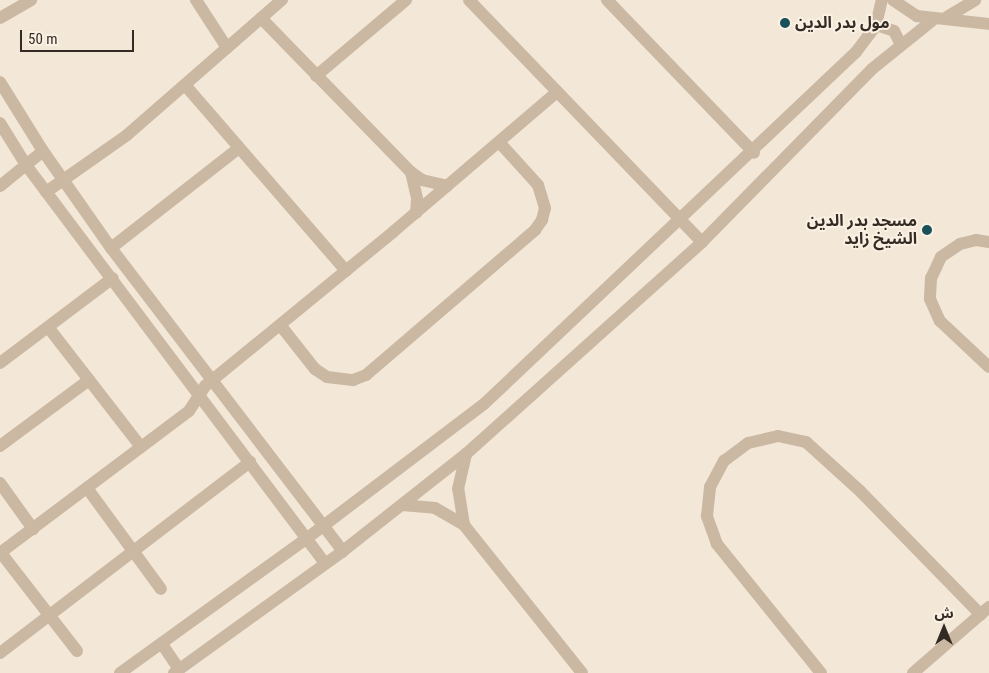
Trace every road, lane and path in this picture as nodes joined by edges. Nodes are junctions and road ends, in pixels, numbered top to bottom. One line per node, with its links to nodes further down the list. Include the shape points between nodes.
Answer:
1 (31, 0): 10 (street)
2 (196, 0): 16 (street)
3 (282, 0): 11 (street)
4 (406, 0): 17 (street)
5 (469, 0): 20 (street)
6 (607, 0): 25 (street)
7 (882, 0): 14 (street)
8 (893, 0): 12 (street, via 917,16)
9 (976, 0): 12 (street, via 957,14)
10 (0, 18)
11 (261, 18): 16 (street); 17 (street)
12 (938, 20): 13 (street); 15 (street)
13 (989, 24)
14 (876, 25): 15 (street, via 894,31); 25 (street, via 856,52)
15 (900, 43): 34 (street)
16 (227, 48): 19 (street)
17 (316, 76): 27 (street)
18 (0, 82): 24 (street)
19 (185, 85): 23 (street); 28 (street, via 127,135)
20 (557, 92): 22 (street); 33 (street)
21 (0, 123): 26 (street)
22 (499, 142): 30 (street); 39 (street, via 538,185 544,202 542,220 366,375 353,380 327,377 316,369)
23 (239, 148): 36 (street); 37 (street)
24 (43, 151): 26 (street); 28 (street)
25 (754, 153): 33 (street)
26 (26, 165): 29 (street); 31 (street)
27 (411, 172): 30 (street, via 422,180); 32 (street, via 417,199)
28 (63, 180): 31 (street); 36 (street)
29 (0, 186)
30 (447, 186): 32 (street)
31 (46, 192): 38 (street)
32 (416, 213): 37 (street)
33 (681, 221): 34 (street); 54 (street, via 484,404)
34 (702, 242): 48 (street)
35 (989, 242): 42 (street, via 976,240 960,244 941,257 931,278 930,299 940,320)
36 (111, 248): 44 (street)
37 (346, 272): 39 (street)
38 (113, 278): 40 (street); 45 (street)
39 (281, 326): 44 (street)
40 (48, 327): 41 (street); 43 (street)
41 (0, 363)
42 (989, 367)
43 (89, 380): 46 (street); 47 (street)
44 (212, 380): 45 (street); 54 (street)
45 (198, 393): 47 (street, via 189,411); 49 (street)
46 (0, 446)
47 (141, 448): 51 (street)
48 (466, 454): 52 (street); 53 (street, via 458,489)
49 (250, 462): 56 (street); 57 (street)
50 (0, 483): 55 (street)
51 (87, 488): 55 (street); 57 (street)
52 (402, 505): 53 (street, via 435,508); 58 (street)
53 (464, 524): 69 (street)
54 (325, 525): 56 (street); 58 (street)
55 (33, 528): 59 (street)
56 (306, 539): 60 (street); 64 (street)
57 (134, 551): 61 (street); 63 (street)
58 (343, 551): 60 (street)
59 (0, 553): 63 (street)
60 (325, 563): 67 (street)
61 (161, 589)
62 (985, 611): 70 (street, via 806,442 778,436 748,443 724,461 710,486 707,516 717,544); 71 (street)
63 (49, 616): 65 (street); 66 (street)
64 (162, 644): 67 (street); 68 (street)
65 (77, 651)
66 (0, 653)
67 (177, 671)
68 (120, 673)
69 (582, 673)
70 (821, 673)
71 (913, 673)

